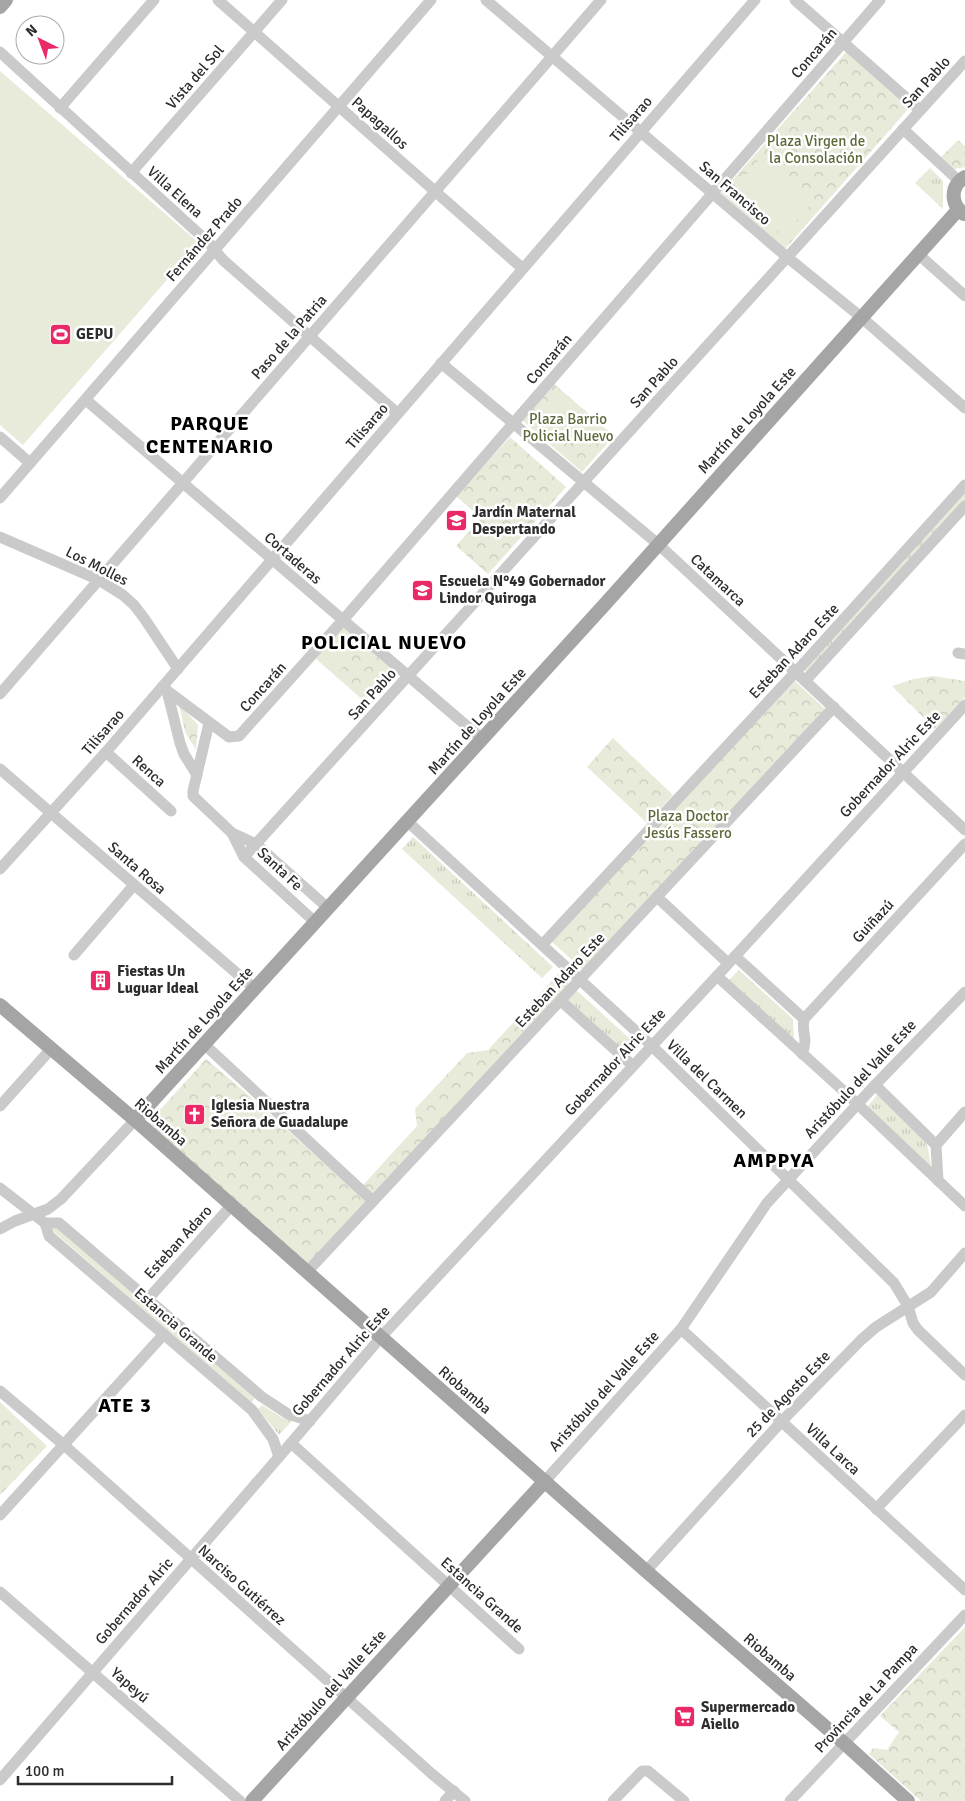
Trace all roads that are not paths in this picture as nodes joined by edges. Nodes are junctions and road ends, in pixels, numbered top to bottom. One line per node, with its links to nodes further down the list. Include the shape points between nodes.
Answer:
1 (6, 0): 11 (main road)
2 (154, 0): 18 (street)
3 (218, 0): 12 (street, Papagallos)
4 (282, 0): 12 (street, Vista del Sol)
5 (431, 0): 17 (street, Fernández Prado)
6 (486, 0): 15 (street, San Francisco)
7 (601, 0): 15 (street, Paso de la Patria)
8 (754, 0): 21 (street, Tilisarao)
9 (795, 0): 13 (street)
10 (880, 0): 13 (street, Concarán)
11 (0, 7)
12 (253, 33): 17 (street, Papagallos); 22 (street, Vista del Sol)
13 (843, 42): 19 (street); 25 (street, Concarán)
14 (0, 52): 18 (street, Villa Elena)
15 (551, 56): 21 (street, San Francisco); 24 (street, Paso de la Patria)
16 (965, 61): 19 (street, San Pablo)
17 (338, 106): 24 (street, Papagallos); 27 (street, Fernández Prado)
18 (60, 108): 22 (street, Villa Elena)
19 (920, 110): 20 (street, San Pablo)
20 (904, 129): 23 (street); 29 (street, San Pablo)
21 (640, 131): 25 (street, San Francisco); 30 (street, Tilisarao)
22 (131, 173): 27 (street, Villa Elena)
23 (962, 179): 26 (main road, via 953,192)
24 (434, 192): 30 (street, Papagallos); 33 (street, Paso de la Patria)
25 (712, 193): 29 (street, San Francisco); 38 (street, Concarán)
26 (962, 212): 28 (main road, Martín de Loyola Este)
27 (215, 249): 33 (street, Villa Elena, via 223,260); 35 (street, Fernández Prado)
28 (918, 254): 31 (street); 32 (main road, Martín de Loyola Este)
29 (787, 257): 32 (street, San Francisco); 41 (street, San Pablo)
30 (522, 268): 34 (street, Tilisarao)
31 (965, 296)
32 (861, 317): 36 (street, San Francisco); 47 (main road, Martín de Loyola Este)
33 (310, 336): 37 (street, Villa Elena); 42 (street, Paso de la Patria)
34 (441, 363): 37 (street, Tilisarao); 38 (street, Catamarca)
35 (86, 400): 40 (street, Fernández Prado); 42 (street, Cortaderas)
36 (965, 408)
37 (397, 413): 48 (street, Tilisarao)
38 (513, 423): 41 (street, Catamarca); 50 (street, Concarán)
39 (0, 437): 40 (street)
40 (30, 463): 44 (street, Fernández Prado)
41 (583, 482): 47 (street, Catamarca); 53 (street, San Pablo)
42 (182, 483): 48 (street, Cortaderas); 49 (street, Paso de la Patria)
43 (965, 485): 52 (street, Esteban Adaro Este)
44 (0, 498)
45 (965, 506): 54 (street, Esteban Adaro Este)
46 (0, 537): 49 (street, Los Molles)
47 (658, 544): 52 (street, Catamarca); 60 (main road, Martín de Loyola Este)
48 (272, 559): 50 (street, Cortaderas); 51 (street, Tilisarao)
49 (99, 580): 51 (street, Los Molles, via 134,605); 56 (street, Paso de la Patria)
50 (343, 620): 53 (street, Cortaderas); 59 (street, Concarán, via 239,736 229,737)
51 (178, 669): 55 (street, Tilisarao)
52 (795, 672): 54 (street, Catamarca); 78 (street, Esteban Adaro Este)
53 (408, 676): 60 (street, Cortaderas); 70 (street, San Pablo)
54 (805, 680): 58 (street, Catamarca)
55 (165, 689): 59 (street); 61 (street, Tilisarao); 64 (street, via 184,754)
56 (0, 694)
57 (965, 705): 63 (street, Gobernador Alric Este)
58 (834, 707): 63 (street, Catamarca); 75 (street, Esteban Adaro Este)
59 (210, 722): 64 (street, Santa Fe)
60 (482, 739): 67 (main road, Martín de Loyola Este)
61 (106, 752): 65 (street, Renca); 66 (street, Tilisarao)
62 (0, 769): 66 (street, Santa Rosa)
63 (903, 772): 68 (street, Catamarca); 80 (street, Gobernador Alric Este)
64 (197, 775): 69 (street, Santa Fe, via 193,796)
65 (171, 811)
66 (51, 813): 73 (street, Tilisarao); 74 (street, Santa Rosa)
67 (407, 821): 76 (main road, Martín de Loyola Este); 78 (street, Villa del Carmen)
68 (965, 830)
69 (232, 833): 70 (street, Santa Fe); 72 (street, Santa Fe)
70 (256, 844): 72 (street, San Pablo); 76 (street, Santa Fe)
71 (965, 844): 87 (street, Guiñazú)
72 (244, 857): 77 (street, Santa Fe)
73 (0, 869)
74 (134, 885): 79 (street); 83 (street, Santa Rosa)
75 (657, 897): 80 (street); 82 (street, Esteban Adaro Este)
76 (328, 908): 77 (main road, Martín de Loyola Este)
77 (315, 922): 83 (main road, Martín de Loyola Este)
78 (542, 945): 82 (street, Villa del Carmen)
79 (74, 956)
80 (731, 959): 81 (street, Gobernador Alric Este); 87 (street)
81 (717, 976): 89 (street, Gobernador Alric Este); 91 (street)
82 (580, 980): 85 (street, Esteban Adaro Este); 89 (street, Villa del Carmen)
83 (254, 989): 88 (main road, Martín de Loyola Este)
84 (965, 992): 93 (street, Aristóbulo del Valle Este)
85 (561, 1001): 92 (street); 102 (street, Esteban Adaro Este)
86 (0, 1005): 90 (main road, Riobamba)
87 (804, 1019): 91 (street, via 802,1028 806,1043)
88 (204, 1044): 97 (main road, Martín de Loyola Este); 102 (street)
89 (650, 1045): 92 (street, Gobernador Alric Este); 99 (street, Villa del Carmen)
90 (51, 1049): 95 (street); 97 (main road, Riobamba)
91 (802, 1054): 94 (street)
92 (632, 1065): 114 (street, Gobernador Alric Este)
93 (875, 1086): 94 (street, Aristóbulo del Valle Este); 98 (street)
94 (858, 1105): 99 (street, Aristóbulo del Valle Este); 100 (street)
95 (0, 1106)
96 (965, 1112): 98 (street)
97 (135, 1120): 103 (main road, Riobamba); 105 (street, Martín de Loyola Este, via 61,1199)
98 (936, 1144): 100 (street)
99 (789, 1179): 111 (street, Villa del Carmen, via 894,1283); 112 (street, Aristóbulo del Valle Este, via 767,1203)
100 (938, 1181): 104 (street)
101 (0, 1188): 105 (street, Estancia Grande)
102 (373, 1200): 109 (street, Esteban Adaro Este)
103 (231, 1206): 109 (main road, Riobamba); 110 (street, Esteban Adaro)
104 (965, 1206)
105 (34, 1215): 106 (street, Estancia Grande); 107 (street, Martín de Loyola Este)
106 (45, 1223): 110 (street, Estancia Grande, via 59,1223); 113 (street, Estancia Grande, via 48,1236)
107 (0, 1229)
108 (965, 1253): 111 (street, 25 de Agosto Este, via 930,1292)
109 (307, 1272): 114 (main road, Riobamba)
110 (148, 1299): 117 (street, Estancia Grande)
111 (908, 1306): 115 (street, Villa del Carmen, via 918,1330); 121 (street, 25 de Agosto Este, via 876,1326)
112 (681, 1329): 121 (street, Villa Larca); 125 (street, Aristóbulo del Valle Este)
113 (164, 1334): 118 (street, Estancia Grande); 123 (street)
114 (381, 1337): 120 (street, Gobernador Alric Este); 125 (main road, Riobamba)
115 (965, 1375)
116 (0, 1391): 123 (street, Narciso Gutiérrez)
117 (262, 1397): 118 (street); 120 (street, Estancia Grande, via 288,1414)
118 (252, 1410): 124 (street, Estancia Grande, via 273,1439)
119 (965, 1415): 126 (street)
120 (310, 1420): 122 (street, Gobernador Alric Este)
121 (781, 1422): 126 (street, Villa Larca); 129 (street, 25 de Agosto Este)
122 (291, 1443): 124 (street, Gobernador Alric); 130 (street, Estancia Grande)
123 (64, 1445): 127 (street); 128 (street, Narciso Gutiérrez)
124 (279, 1457): 128 (street, Gobernador Alric)
125 (544, 1481): 129 (main road, Riobamba); 130 (main road, Aristóbulo del Valle Este)
126 (876, 1509): 131 (street, Villa Larca)
127 (0, 1515)
128 (190, 1560): 135 (street, Gobernador Alric); 136 (street, Narciso Gutiérrez)
129 (646, 1571): 137 (main road, Riobamba)
130 (448, 1586): 134 (street, Estancia Grande); 136 (main road, Aristóbulo del Valle Este)
131 (965, 1590)
132 (0, 1592): 135 (street, Yapeyú)
133 (965, 1615): 137 (street, Provincia de La Pampa)
134 (519, 1649)
135 (92, 1672): 138 (street, Gobernador Alric); 140 (street, Yapeyú)
136 (346, 1698): 139 (street, Narciso Gutiérrez); 141 (main road, Aristóbulo del Valle Este)
137 (844, 1743): 146 (street, Provincia de La Pampa); 147 (main road, Riobamba)
138 (0, 1780)
139 (454, 1791): 142 (street); 143 (street, Narciso Gutiérrez)
140 (240, 1801)
141 (252, 1801)
142 (445, 1801)
143 (465, 1801)
144 (613, 1801): 145 (street, via 642,1771 648,1770)
145 (684, 1801)
146 (790, 1801)
147 (908, 1801)

